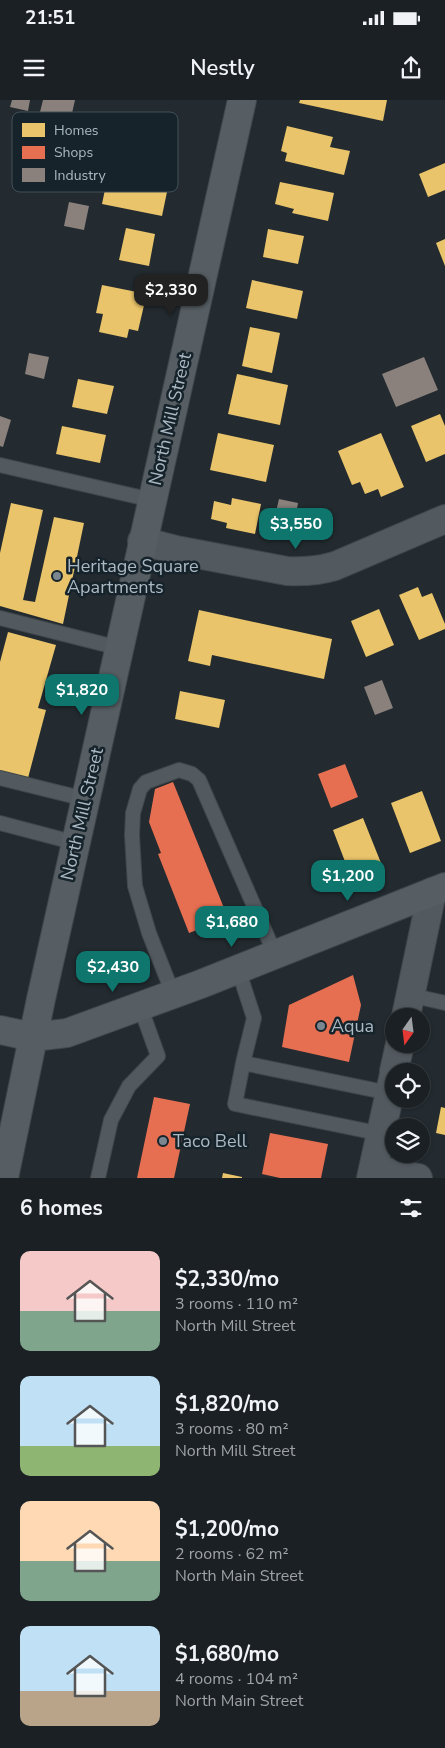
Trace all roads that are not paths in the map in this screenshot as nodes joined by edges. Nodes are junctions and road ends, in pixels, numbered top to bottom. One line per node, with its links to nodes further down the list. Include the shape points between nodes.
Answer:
1 (242, 100): 3 (street, North Mill Street)
2 (0, 464): 3 (lane)
3 (152, 500): 5 (street, North Mill Street)
4 (445, 519): 5 (street, via 319,571 287,571)
5 (142, 542): 7 (street, North Mill Street)
6 (0, 618): 7 (lane)
7 (119, 648): 9 (street, North Mill Street)
8 (0, 778): 9 (lane)
9 (85, 799): 11 (street, North Mill Street)
10 (0, 823): 11 (lane)
11 (76, 842): 20 (street, North Mill Street)
12 (438, 889): 13 (street); 18 (street)
13 (275, 954): 14 (street); 15 (lane, via 198,780 192,774 179,770 146,782 140,789 133,813 135,886)
14 (238, 968): 15 (street); 21 (lane, via 254,1018)
15 (173, 994): 17 (street)
16 (445, 1003): 18 (lane)
17 (140, 1006): 20 (street, via 67,1033); 28 (lane, via 158,1056 129,1086 111,1120)
18 (408, 1006)
19 (0, 1030): 20 (street)
20 (33, 1037): 25 (street, North Mill Street)
21 (243, 1063): 22 (lane); 24 (lane, via 235,1104)
22 (385, 1078)
23 (387, 1108): 24 (street)
24 (382, 1134): 26 (street)
25 (6, 1144): 27 (street, North Mill Street)
26 (372, 1173): 29 (street)
27 (4, 1178)
28 (98, 1178)
29 (418, 1178)

